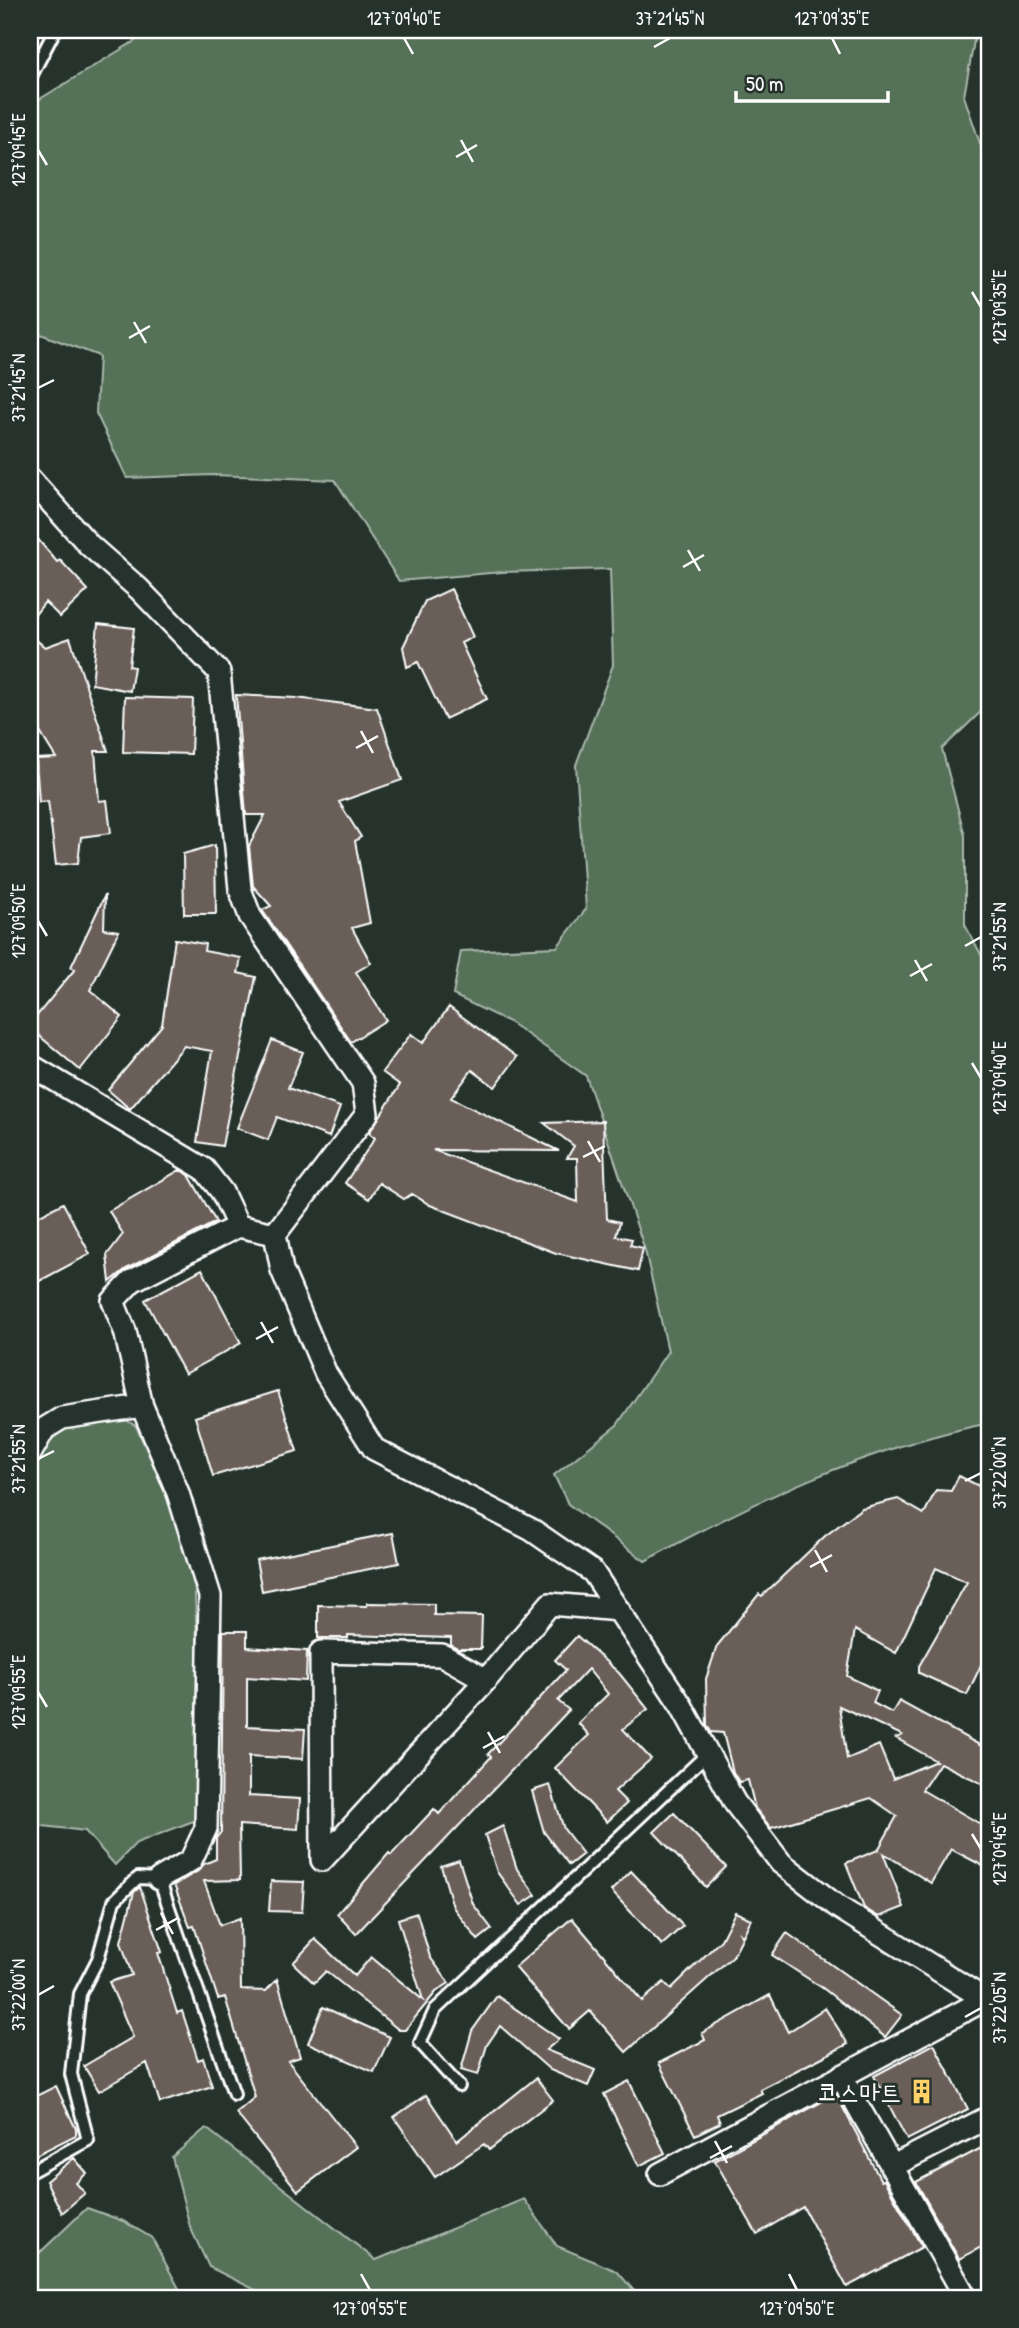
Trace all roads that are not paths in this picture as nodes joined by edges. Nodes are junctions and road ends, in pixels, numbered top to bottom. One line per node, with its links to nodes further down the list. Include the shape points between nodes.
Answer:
1 (55, 30): 2 (lane)
2 (30, 78)
3 (30, 479): 6 (street, via 89,545 139,589 219,673 240,889 250,916 363,1083 367,1114)
4 (30, 1065): 5 (street, via 204,1169 222,1192)
5 (238, 1226): 6 (street); 7 (street, via 132,1281 113,1301 125,1331)
6 (275, 1234): 9 (street, via 282,1270 327,1374 374,1449 532,1530 593,1572)
7 (142, 1406): 8 (street, via 62,1418 44,1429); 12 (street, via 178,1493 210,1596 206,1828 191,1860)
8 (30, 1454)
9 (619, 1610): 10 (street, via 550,1604); 11 (street)
10 (486, 1680): 10 (street, via 425,1744 322,1860 321,1652 442,1655)
11 (707, 1754): 13 (street, via 735,1803 781,1863 838,1907); 15 (lane, via 435,2010 419,2043)
12 (159, 1879): 16 (lane); 19 (lane, via 138,1878 114,1901 98,1959 80,1994 71,2074 88,2140)
13 (987, 2000): 14 (street)
14 (841, 2076): 18 (street); 20 (street)
15 (459, 2086)
16 (234, 2094)
17 (989, 2117): 18 (street)
18 (891, 2167): 21 (street)
19 (30, 2172)
20 (660, 2174)
21 (966, 2298)

